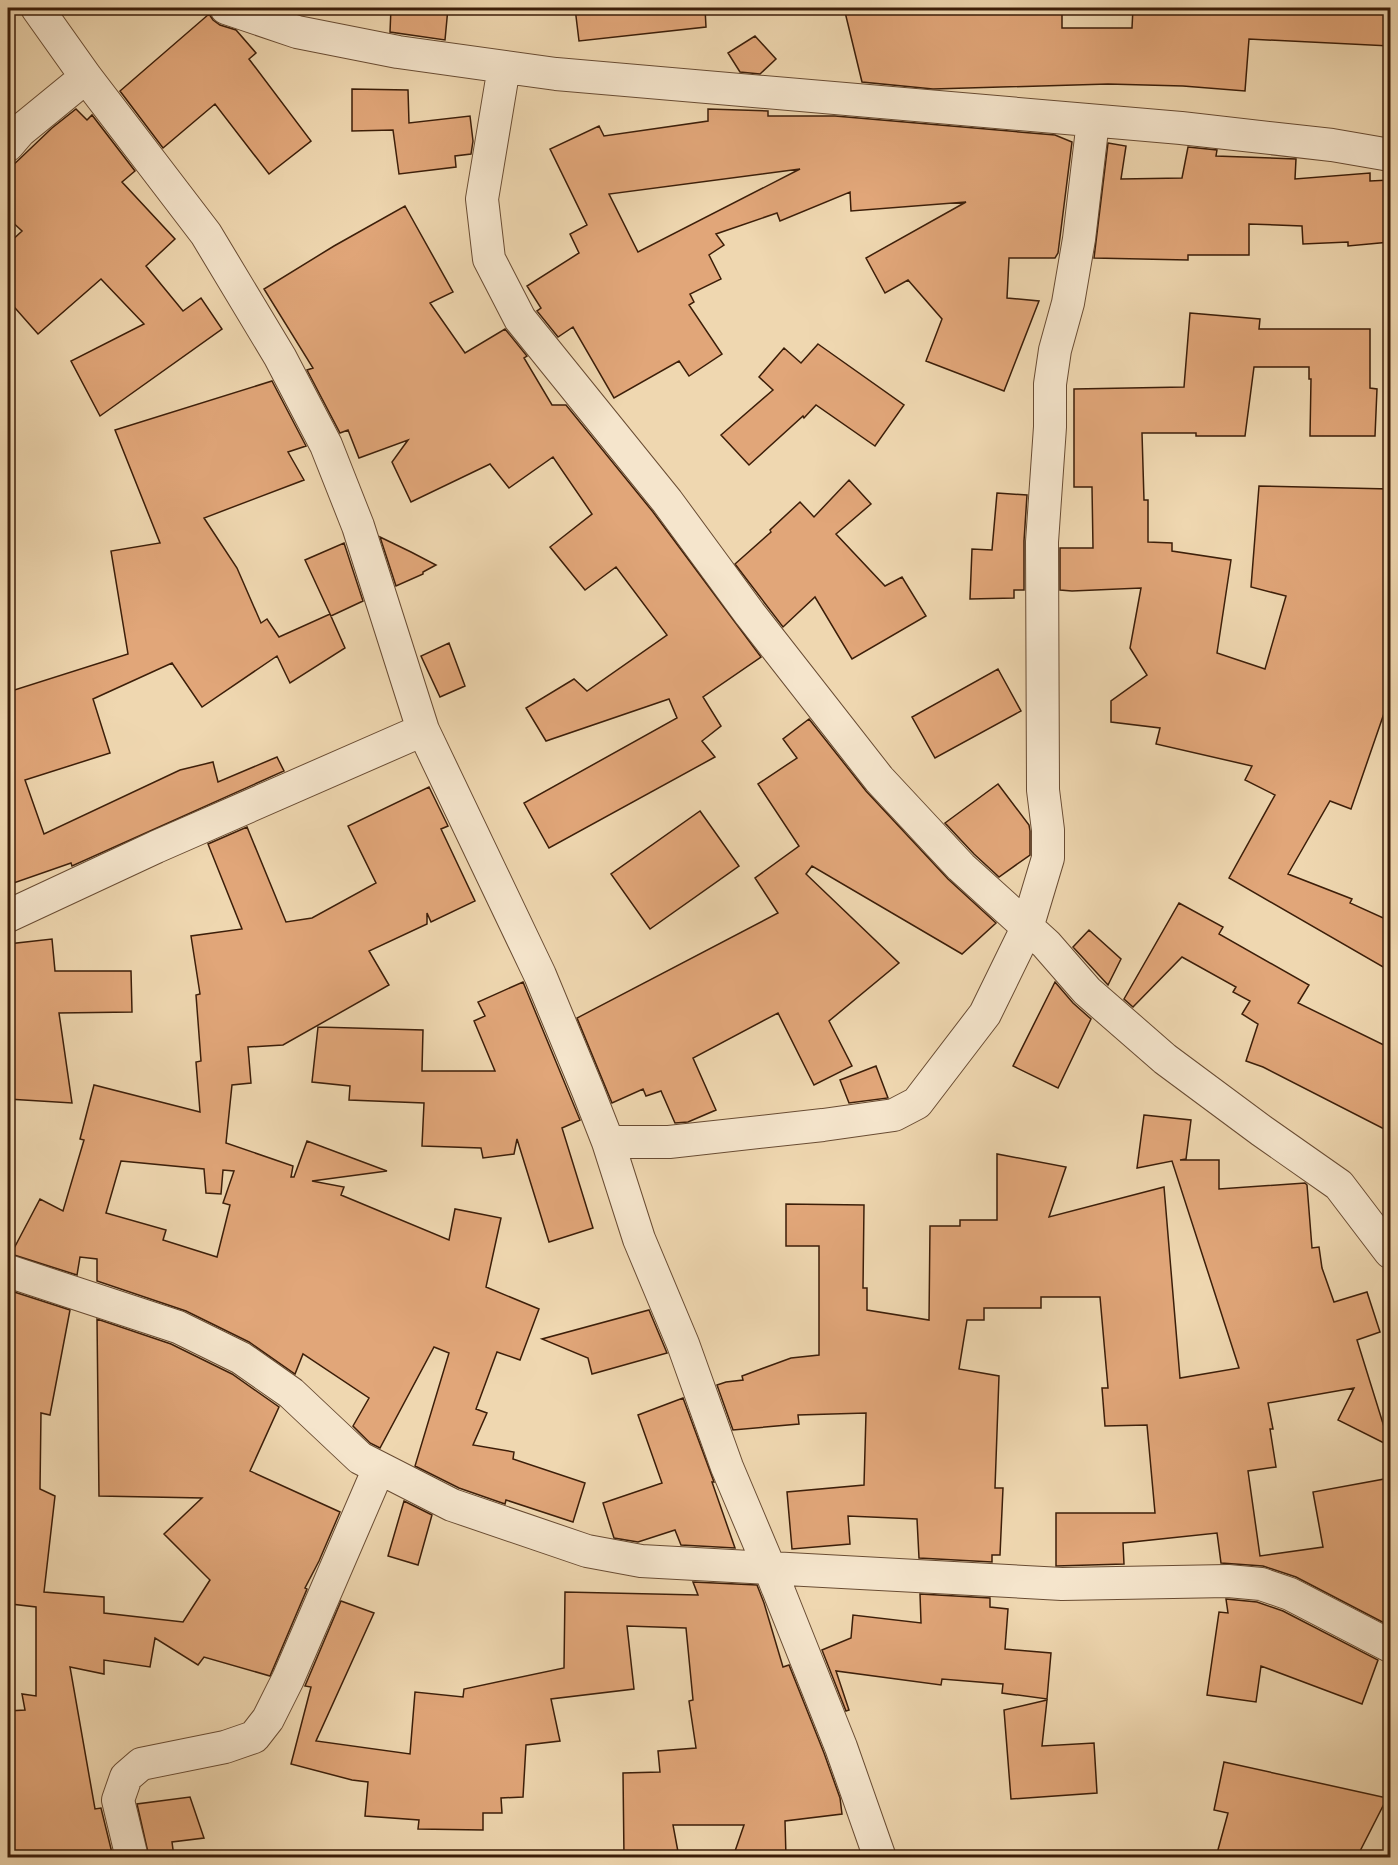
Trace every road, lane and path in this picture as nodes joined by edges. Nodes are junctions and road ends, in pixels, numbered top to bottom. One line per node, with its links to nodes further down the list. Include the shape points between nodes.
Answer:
1 (37, 8): 4 (street)
2 (226, 8): 3 (street, via 297,33)
3 (504, 67): 5 (street, via 556,75); 10 (street, via 482,199 489,259 520,319 668,501 879,779 961,867)
4 (86, 77): 6 (street); 8 (street, via 206,234 280,357 320,435 358,526)
5 (1093, 121): 7 (street, via 1181,128); 10 (street, via 1079,240 1050,384 1042,542 1043,790 1048,858)
6 (8, 145)
7 (1390, 155)
8 (423, 730): 9 (street); 11 (street, via 540,975)
9 (8, 916)
10 (1027, 928): 11 (street, via 985,1014 917,1103 894,1115 669,1142); 12 (street, via 1087,991 1165,1059 1339,1185)
11 (608, 1142): 15 (street, via 639,1239)
12 (1390, 1252)
13 (8, 1271): 14 (street, via 178,1327 241,1358 291,1393 360,1458)
14 (379, 1468): 15 (street, via 452,1505 587,1551 641,1561); 17 (street, via 288,1679 254,1737 141,1764 126,1777 118,1800)
15 (770, 1569): 16 (street, via 1062,1584 1261,1584 1290,1594); 18 (street)
16 (1390, 1646)
17 (132, 1857)
18 (880, 1857)

